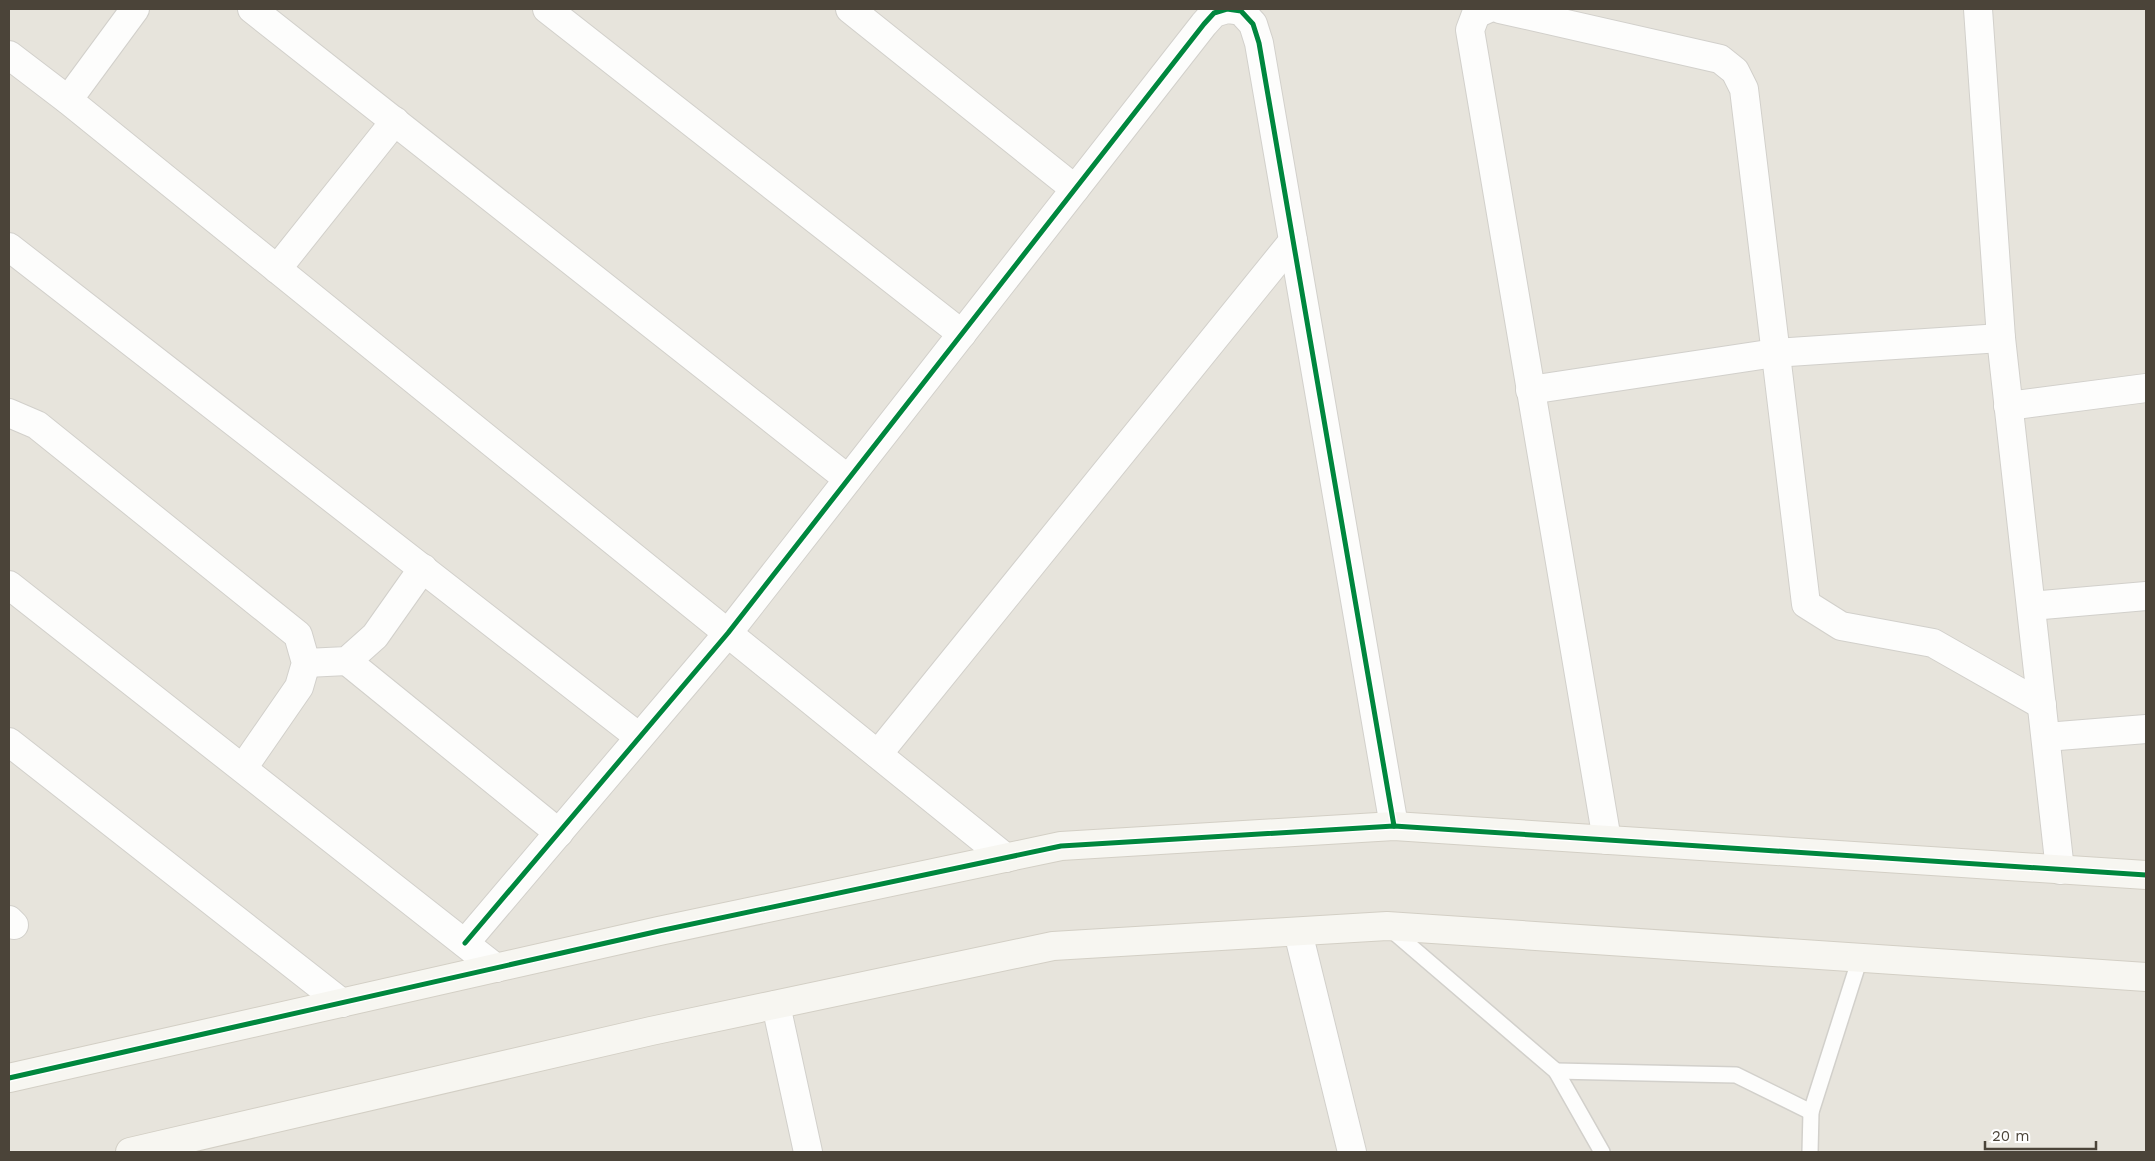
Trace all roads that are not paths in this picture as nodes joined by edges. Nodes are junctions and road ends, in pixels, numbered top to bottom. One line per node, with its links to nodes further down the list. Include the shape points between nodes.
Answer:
1 (135, 9): 9 (street)
2 (252, 9): 10 (street)
3 (547, 9): 15 (street)
4 (850, 9): 11 (street)
5 (1487, 9): 19 (street, via 1476,14 1470,30)
6 (1500, 9): 17 (street, via 1720,59 1735,71 1744,89)
7 (1978, 9): 16 (street)
8 (9, 55): 9 (street)
9 (68, 100): 14 (street)
10 (395, 121): 14 (street); 22 (street)
11 (1075, 189): 12 (street, via 1214,13 1226,9 1241,11 1253,24 1259,43); 15 (street)
12 (1293, 241): 35 (street); 37 (street)
13 (9, 247): 23 (street)
14 (277, 269): 27 (street)
15 (962, 334): 22 (street)
16 (2001, 338): 17 (street); 20 (street)
17 (1775, 353): 19 (street); 30 (street, via 1806,604 1841,626 1933,643)
18 (2146, 388): 20 (street)
19 (1530, 390): 39 (street)
20 (2008, 406): 26 (street)
21 (9, 413): 29 (street, via 37,425 298,635)
22 (848, 479): 27 (street)
23 (422, 568): 28 (street, via 376,636); 32 (street)
24 (9, 585): 36 (street)
25 (2146, 596): 26 (street)
26 (2031, 606): 30 (street)
27 (728, 633): 32 (street); 35 (street)
28 (347, 661): 29 (street); 38 (street)
29 (306, 663): 36 (street, via 298,687)
30 (2042, 706): 33 (street)
31 (2146, 730): 33 (street)
32 (639, 737): 38 (street)
33 (2046, 737): 41 (street)
34 (9, 742): 49 (street)
35 (878, 754): 40 (street)
36 (243, 768): 45 (street)
37 (1394, 826): 39 (street); 40 (street, via 1061,846)
38 (559, 833): 45 (street)
39 (1606, 840): 41 (street)
40 (1006, 858): 47 (street)
41 (2060, 870): 42 (street)
42 (2146, 875)
43 (1387, 926): 44 (street); 46 (street); 51 (lane)
44 (1298, 932): 50 (street, via 1053,946); 56 (street)
45 (465, 943): 47 (street)
46 (1860, 958): 48 (street); 53 (lane)
47 (496, 968): 49 (street)
48 (2146, 977)
49 (342, 1003): 52 (street)
50 (776, 1005): 54 (street); 55 (street)
51 (1556, 1071): 53 (lane, via 1736,1075); 57 (lane)
52 (9, 1078)
53 (1811, 1112): 58 (lane)
54 (130, 1152)
55 (808, 1152)
56 (1352, 1152)
57 (1601, 1152)
58 (1810, 1152)

